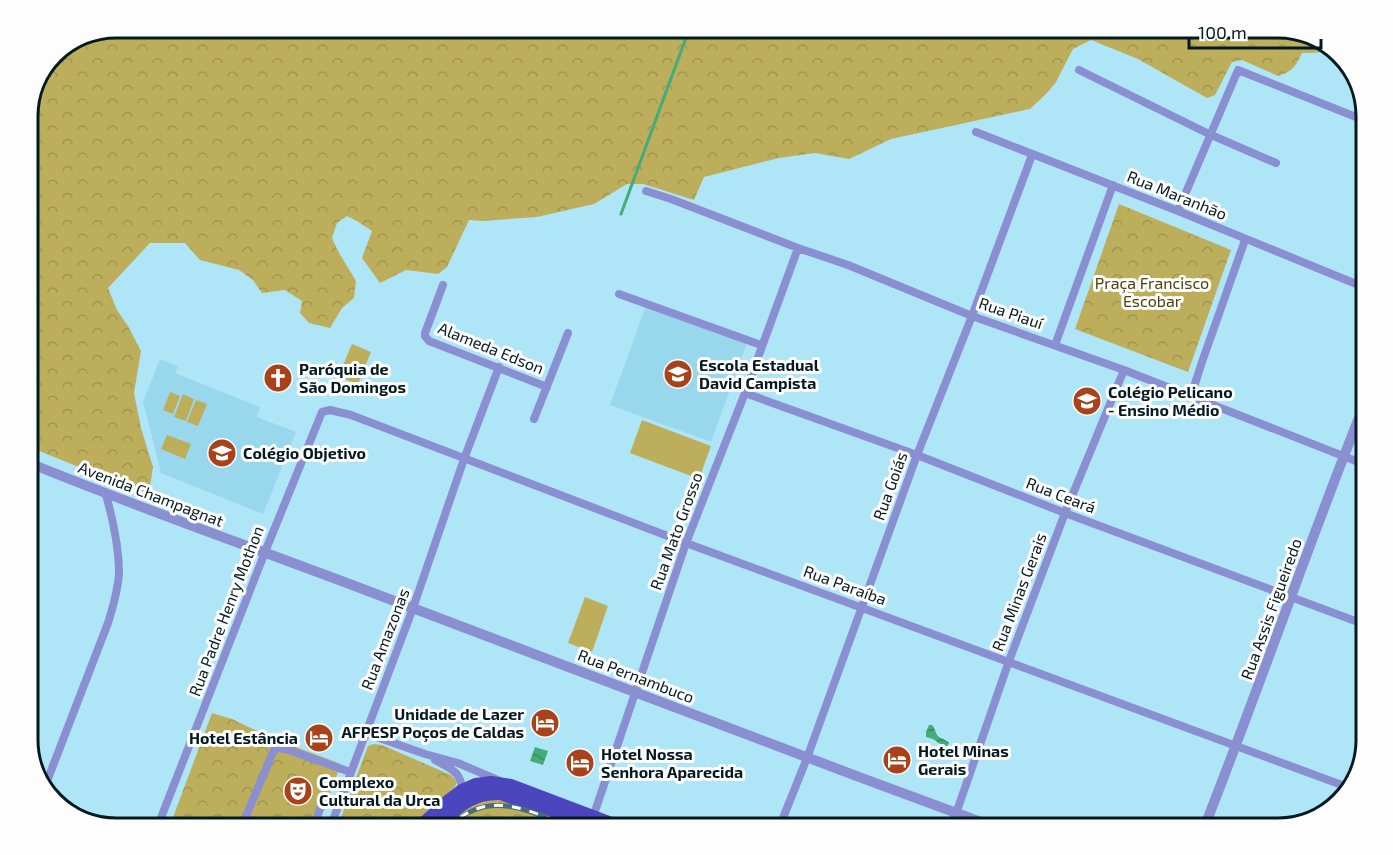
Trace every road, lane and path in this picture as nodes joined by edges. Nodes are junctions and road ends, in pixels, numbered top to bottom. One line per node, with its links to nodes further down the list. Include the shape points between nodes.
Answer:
1 (1078, 70): 4 (street)
2 (1355, 117): 4 (street, via 1238,70)
3 (976, 132): 5 (street, Rua Maranhão)
4 (1209, 134): 6 (street); 9 (street)
5 (1032, 155): 7 (street, Rua Maranhão); 15 (street, Rua Goiás)
6 (1276, 163)
7 (1113, 185): 9 (street, Rua Maranhão); 18 (street)
8 (646, 191): 11 (street, Rua Piauí)
9 (1178, 211): 10 (street, Rua Maranhão)
10 (1245, 240): 12 (street, Rua Maranhão); 23 (street)
11 (798, 248): 15 (street, Rua Piauí); 17 (street, Rua Mato Grosso)
12 (1355, 284)
13 (443, 285): 19 (street, Alameda Edson, via 425,336 429,341)
14 (619, 294): 17 (street)
15 (972, 316): 18 (street, Rua Piauí); 27 (street, Rua Goiás)
16 (568, 333): 21 (street)
17 (761, 345): 22 (street, Rua Mato Grosso)
18 (1055, 345): 20 (street, Rua Piauí)
19 (499, 368): 21 (street, Alameda Edson); 29 (street, Rua Amazonas)
20 (1124, 370): 23 (street, Rua Piauí); 33 (street, Rua Minas Gerais)
21 (547, 387): 25 (street)
22 (744, 393): 27 (street, Rua Ceará); 34 (street, Rua Mato Grosso)
23 (1191, 396): 28 (street, Rua Piauí)
24 (330, 410): 29 (street, Rua Paraíba); 35 (street, Rua Padre Henry Mothon, via 322,412)
25 (534, 419)
26 (1356, 427): 28 (street, Rua Assis Figueiredo)
27 (917, 455): 33 (street, Rua Ceará); 38 (street, Rua Goiás)
28 (1344, 456): 30 (street, Rua Piauí); 36 (street, Rua Assis Figueiredo)
29 (464, 459): 34 (street, Rua Paraíba); 37 (street, Rua Amazonas)
30 (1356, 461)
31 (38, 467): 32 (street, Avenida Champagnat)
32 (106, 495): 35 (street, Avenida Champagnat); 47 (street, via 117,546 116,595)
33 (1065, 513): 36 (street, Rua Ceará); 40 (street, Rua Minas Gerais)
34 (686, 543): 38 (street, Rua Paraíba); 41 (street, Rua Mato Grosso)
35 (265, 552): 37 (street, Rua Pernambuco); 54 (street, Rua Padre Henry Mothon)
36 (1290, 597): 39 (street, Rua Ceará); 43 (street, Rua Assis Figueiredo)
37 (413, 608): 41 (street, Rua Pernambuco); 42 (street, Rua Amazonas)
38 (862, 608): 40 (street, Rua Paraíba); 45 (street, Rua Goiás)
39 (1356, 621)
40 (1009, 661): 43 (street, Rua Paraíba); 52 (street, Rua Minas Gerais)
41 (636, 692): 45 (street, Rua Pernambuco); 61 (street, Rua Mato Grosso)
42 (365, 733): 44 (street); 46 (street, Rua Amazonas)
43 (1236, 746): 48 (street, Rua Paraíba); 65 (street, Rua Assis Figueiredo)
44 (425, 754): 49 (street, via 458,763); 50 (street, via 454,771 460,778)
45 (807, 758): 52 (street, Rua Pernambuco); 62 (street, Rua Goiás)
46 (350, 772): 51 (street, Rua Amazonas); 55 (street, via 276,748)
47 (48, 778)
48 (1341, 785)
49 (511, 786): 50 (main road, via 483,783); 60 (main road)
50 (463, 797): 57 (main road, via 450,800); 58 (main road); 59 (main road, via 501,793)
51 (337, 806): 53 (street, via 325,804); 56 (street, Rua Amazonas)
52 (957, 813): 63 (street, Rua Minas Gerais); 64 (street, Rua Pernambuco)
53 (318, 814)
54 (161, 818)
55 (245, 818)
56 (333, 818)
57 (430, 818)
58 (443, 818)
59 (574, 818)
60 (579, 818)
61 (594, 818)
62 (783, 818)
63 (955, 818)
64 (970, 818)
65 (1208, 818)

